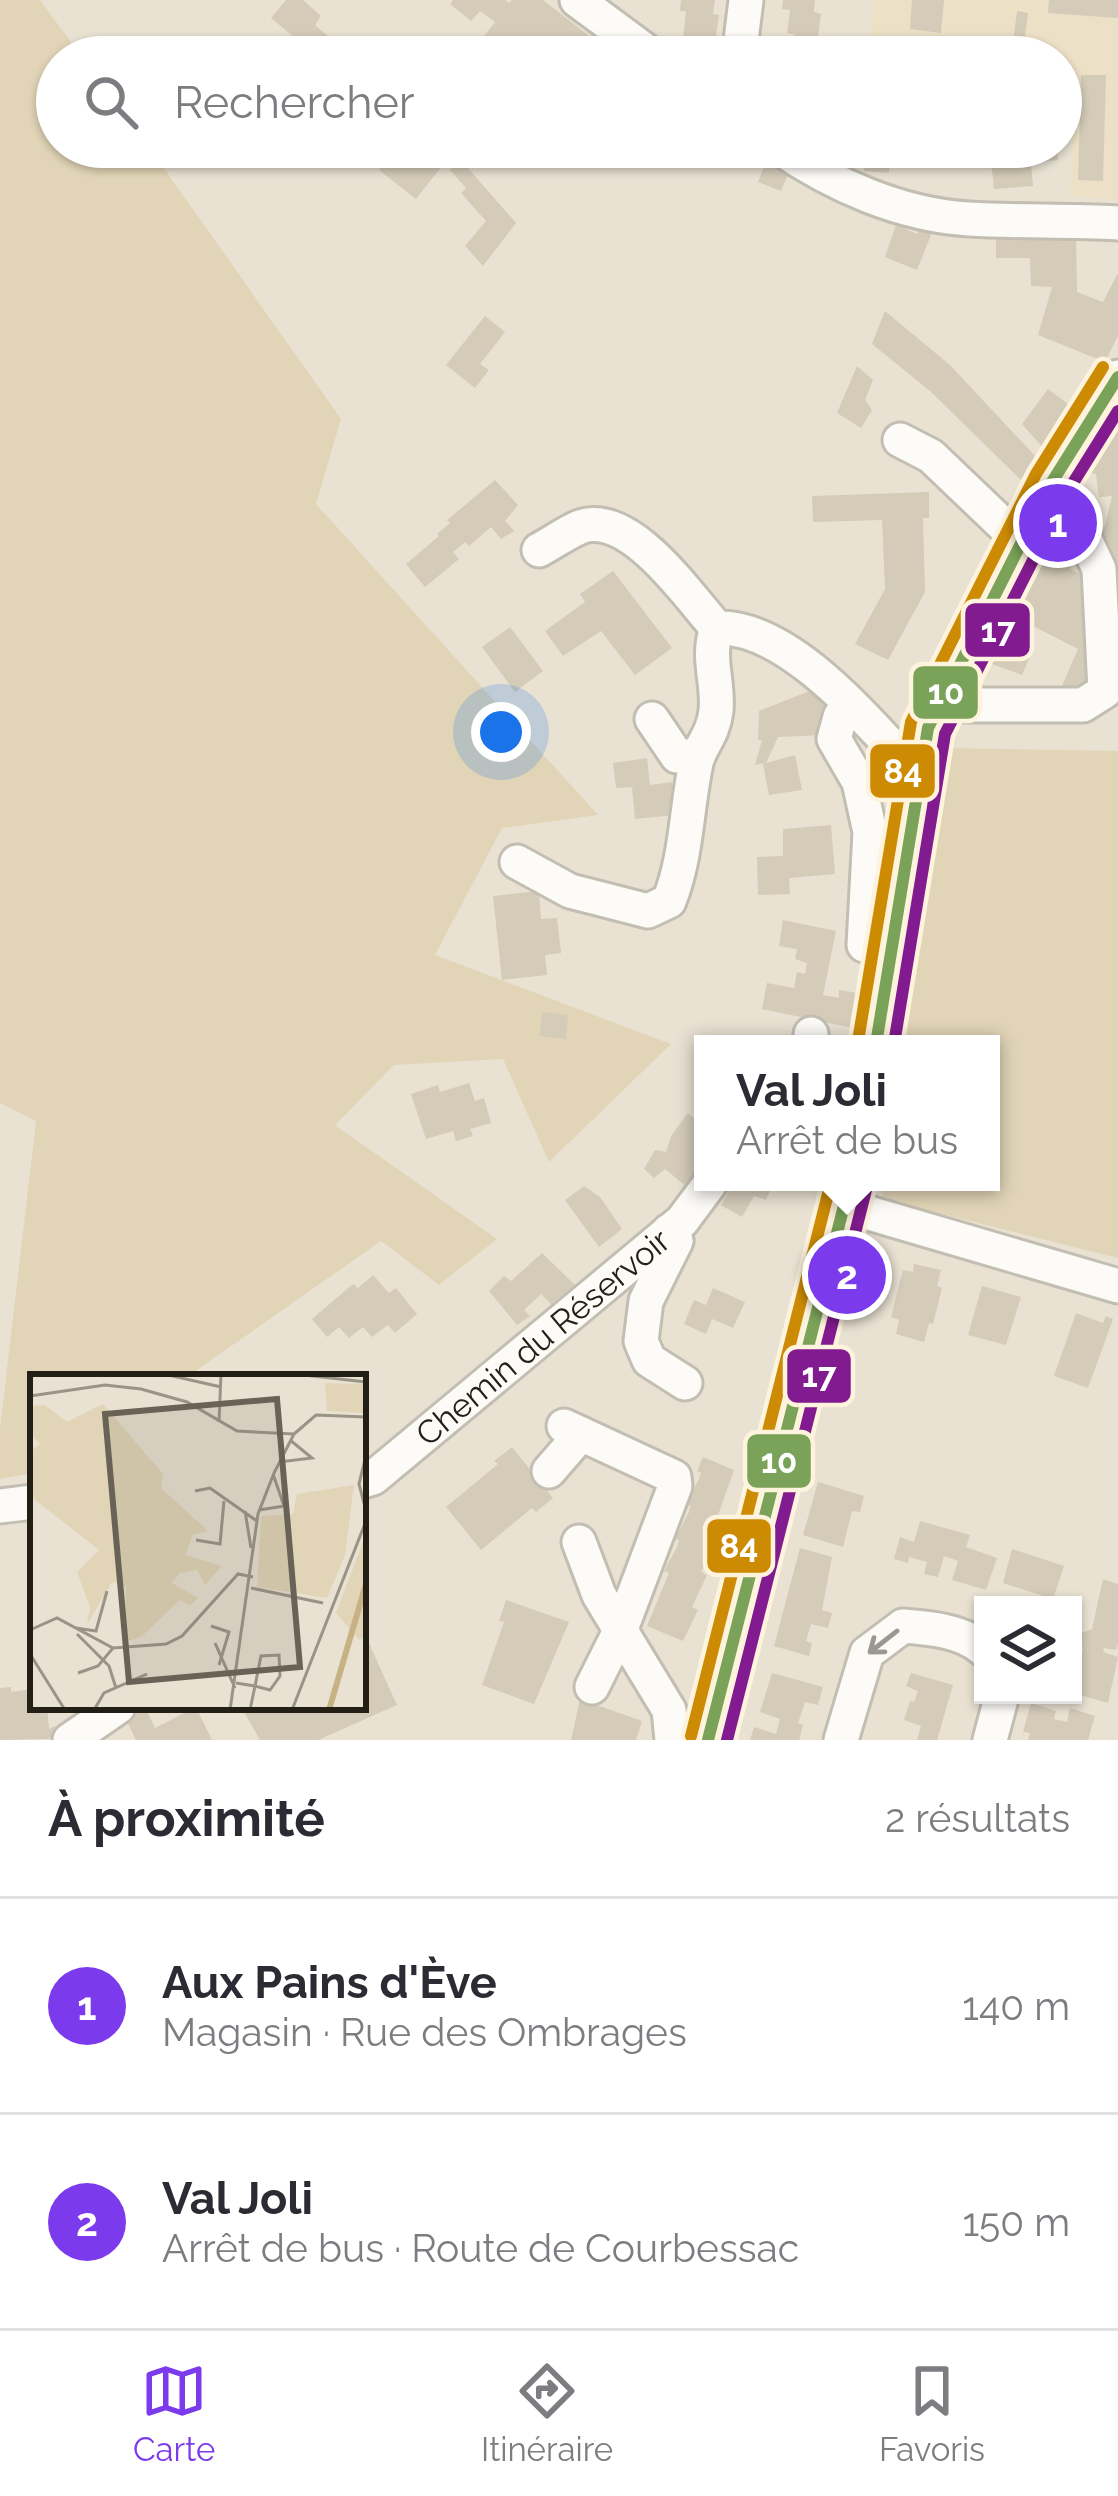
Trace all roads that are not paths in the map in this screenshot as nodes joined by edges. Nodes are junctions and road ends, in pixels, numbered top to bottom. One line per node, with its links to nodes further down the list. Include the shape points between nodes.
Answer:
1 (578, 0): 3 (street)
2 (746, 0): 4 (street)
3 (626, 36)
4 (742, 36)
5 (813, 168): 6 (street, via 930,213)
6 (1118, 224)
7 (1118, 376): 8 (street)
8 (1108, 411): 10 (street)
9 (900, 440): 11 (street, via 931,456)
10 (1052, 482): 11 (street); 15 (street, via 1099,569 1106,691 1083,705)
11 (1021, 542): 15 (street)
12 (539, 550): 13 (street, via 584,525 637,538)
13 (717, 628): 14 (street, via 797,655); 17 (street, via 710,646 716,708)
14 (849, 703): 18 (street); 20 (street, via 834,739 859,782 870,832)
15 (940, 705): 18 (street)
16 (652, 719): 17 (street, via 677,756)
17 (697, 756): 19 (street, via 682,868 669,901 648,911 570,891)
18 (918, 775): 21 (street)
19 (517, 862)
20 (864, 945)
21 (877, 1035)
22 (703, 1191): 24 (street, Chemin du Réservoir)
23 (847, 1194): 25 (street); 39 (street)
24 (669, 1231): 26 (street, via 676,1241 646,1300 641,1340 649,1360); 28 (street, Chemin du Réservoir)
25 (1118, 1286)
26 (685, 1383)
27 (549, 1471): 32 (street, via 572,1430 674,1477)
28 (366, 1480)
29 (30, 1502): 30 (street)
30 (0, 1506)
31 (579, 1542): 32 (street)
32 (621, 1629): 34 (street); 38 (street, via 669,1710)
33 (974, 1641): 40 (street, one-way to 40, via 904,1626 867,1653)
34 (592, 1687)
35 (999, 1704): 41 (street)
36 (114, 1710): 37 (street)
37 (70, 1740)
38 (672, 1740)
39 (708, 1740)
40 (841, 1740)
41 (990, 1740)

